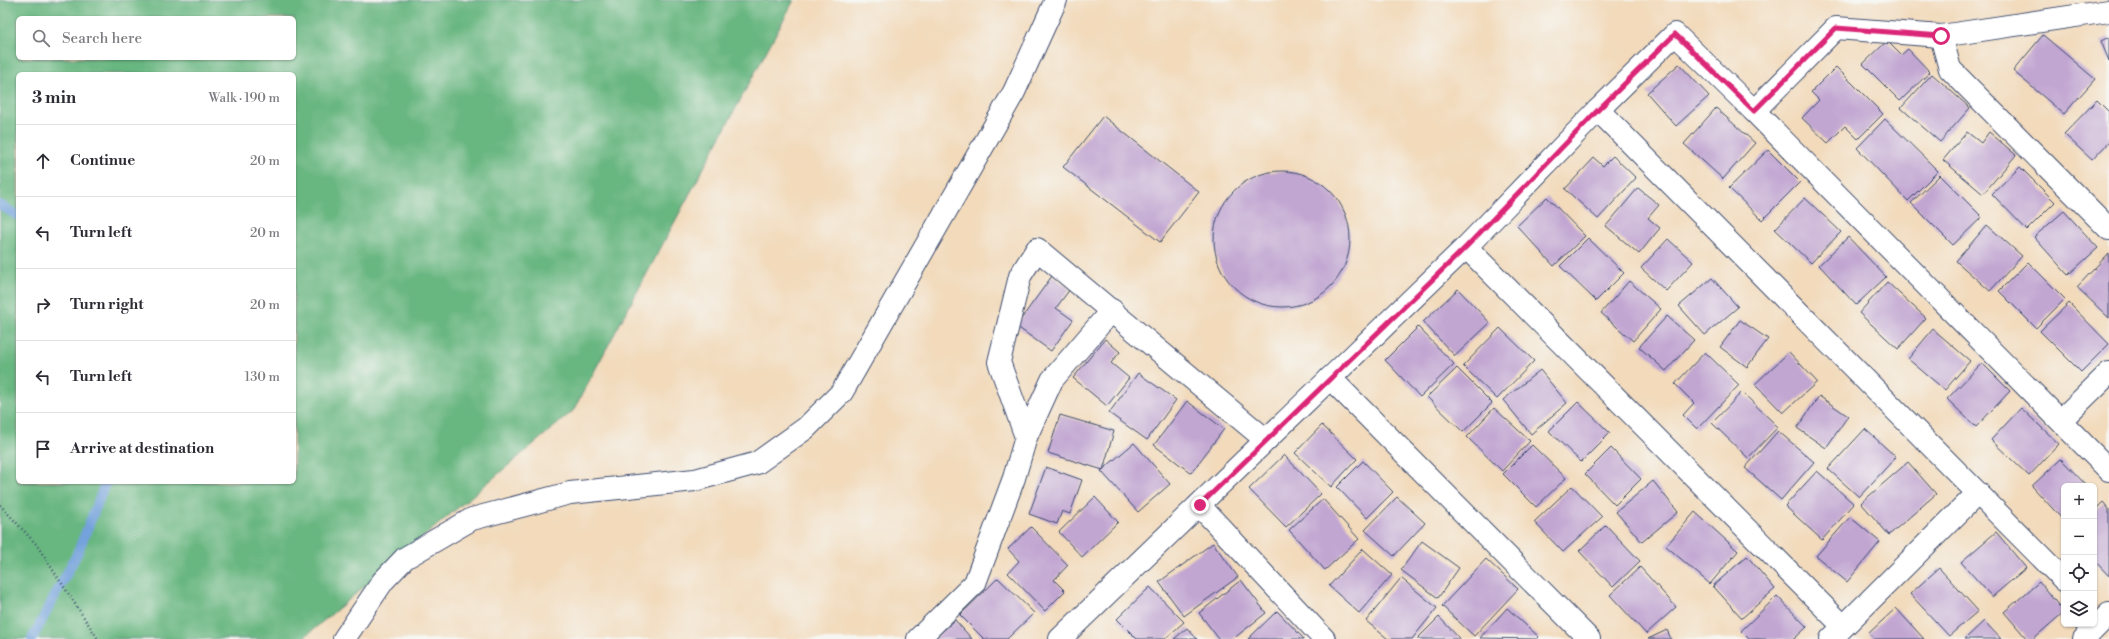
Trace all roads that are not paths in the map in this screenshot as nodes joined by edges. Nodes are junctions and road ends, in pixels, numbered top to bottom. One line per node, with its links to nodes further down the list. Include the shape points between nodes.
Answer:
1 (1056, 0): 21 (street, via 1014,92 842,392 806,428 757,463 695,480 570,493 472,519 405,558 383,581)
2 (2109, 11): 3 (street)
3 (1941, 36): 5 (street, via 1836,28); 6 (street, via 1950,69)
4 (1598, 110): 5 (street, via 1675,34); 7 (street); 15 (street)
5 (1754, 111): 11 (street)
6 (2109, 229)
7 (1466, 247): 10 (street); 19 (street)
8 (1112, 310): 12 (street, via 1052,380); 12 (street, via 1037,249 1020,276 999,362); 13 (street)
9 (2109, 373): 11 (street)
10 (1330, 378): 13 (street); 24 (street)
11 (2061, 420): 14 (street)
12 (1026, 437): 22 (street, via 1014,478 975,583)
13 (1266, 440): 16 (street)
14 (2109, 470)
15 (1978, 493): 17 (street); 19 (street)
16 (1200, 505): 20 (street); 23 (street)
17 (2061, 577)
18 (2104, 618): 25 (street)
19 (1837, 633)
20 (1063, 638)
21 (344, 639)
22 (918, 639)
23 (1324, 639)
24 (1589, 639)
25 (2084, 639)

